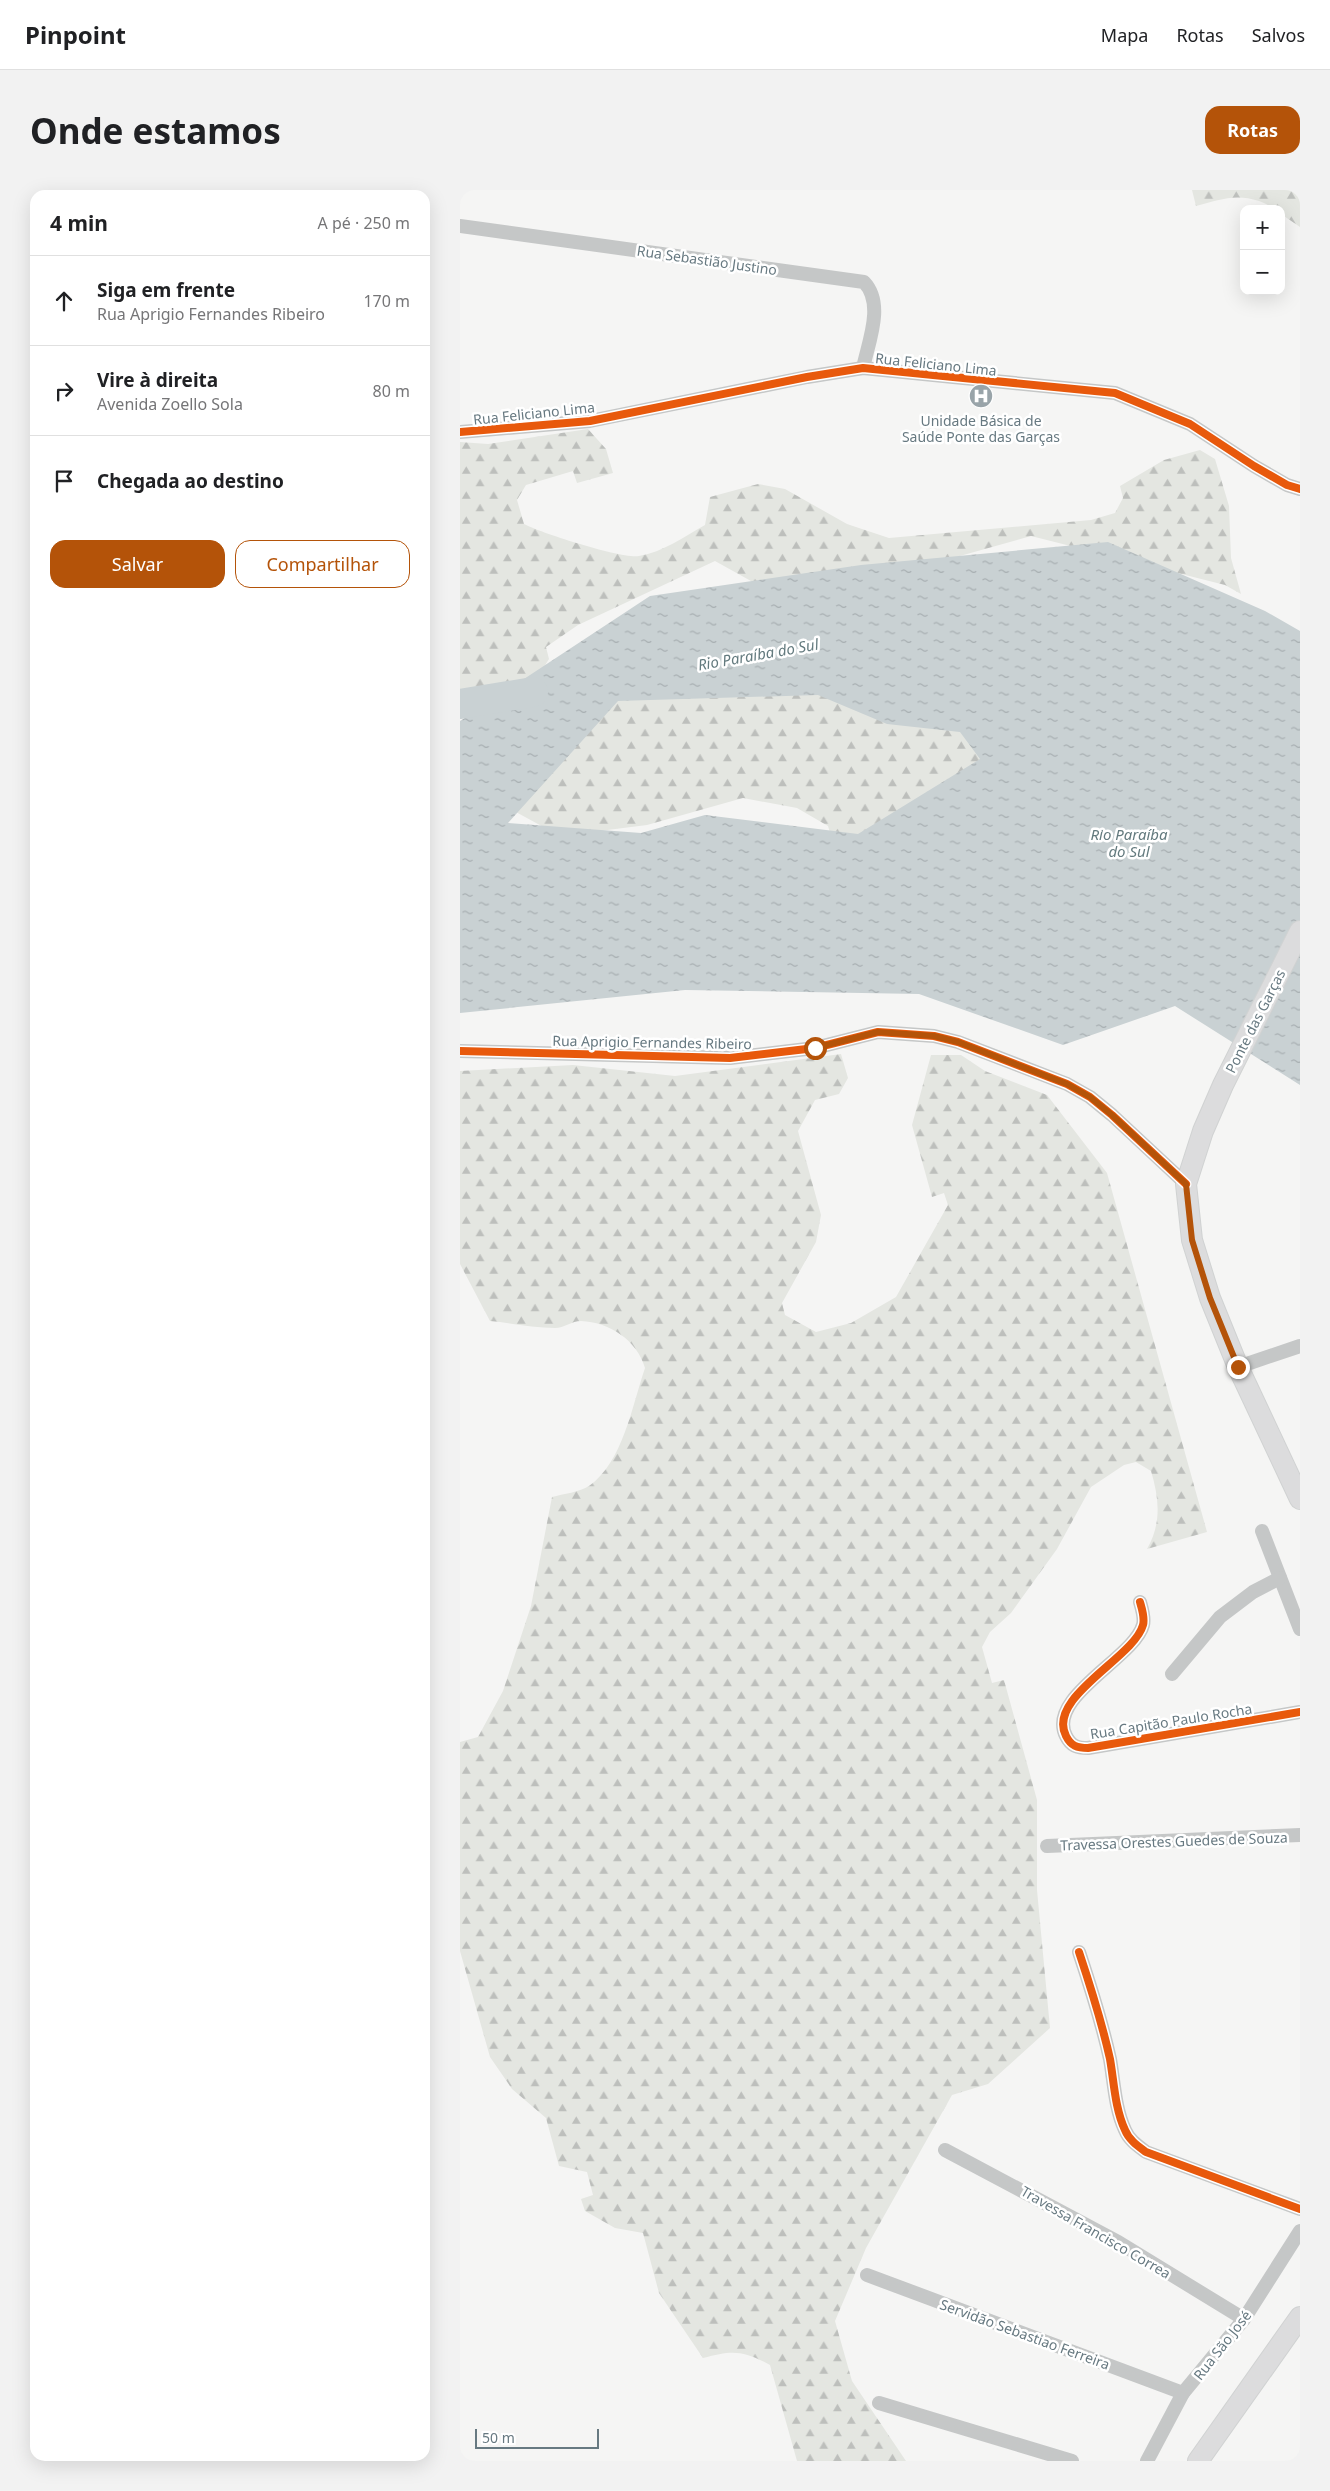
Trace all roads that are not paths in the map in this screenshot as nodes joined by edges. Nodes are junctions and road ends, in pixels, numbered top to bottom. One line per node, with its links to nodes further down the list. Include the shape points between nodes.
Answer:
1 (460, 226): 2 (street, Rua Sebastião Justino, via 864,282 870,288 875,313)
2 (863, 368): 3 (street, Rua Feliciano Lima, via 590,421); 4 (street, Rua Feliciano Lima, via 1115,393 1190,424 1278,480)
3 (460, 432)
4 (1300, 489)
5 (1300, 931): 7 (main road, Ponte das Garças, via 1223,1085)
6 (460, 1051): 7 (street, Rua Aprigio Fernandes Ribeiro, via 730,1058 815,1048 878,1032 934,1036 958,1042 1067,1084 1090,1097)
7 (1186, 1184): 9 (main road, via 1192,1240 1210,1298)
8 (1300, 1346): 9 (street)
9 (1238, 1367): 10 (main road)
10 (1299, 1495)
11 (1262, 1531): 12 (street)
12 (1280, 1578): 14 (street); 15 (street, via 1253,1592 1220,1617)
13 (1140, 1602): 16 (street, Rua Capitão Paulo Rocha, via 1143,1625 1135,1639 1071,1702 1064,1720 1064,1732 1070,1743 1078,1748 1088,1748)
14 (1300, 1629)
15 (1172, 1674)
16 (1300, 1712)
17 (1300, 1835): 18 (street, Travessa Orestes Guedes de Souza)
18 (1047, 1846)
19 (1079, 1952): 21 (street, via 1110,2058 1125,2132 1146,2152)
20 (946, 2150): 25 (street, Travessa Francisco Correa, via 1118,2242)
21 (1300, 2209)
22 (1300, 2231): 25 (street, Rua São José)
23 (867, 2275): 26 (street, Servidão Sebastiao Ferreira)
24 (1300, 2317): 30 (main road)
25 (1244, 2319): 26 (street, Rua São José)
26 (1183, 2393): 29 (street, Rua São José)
27 (878, 2403): 28 (street)
28 (1072, 2461)
29 (1147, 2461)
30 (1198, 2461)

